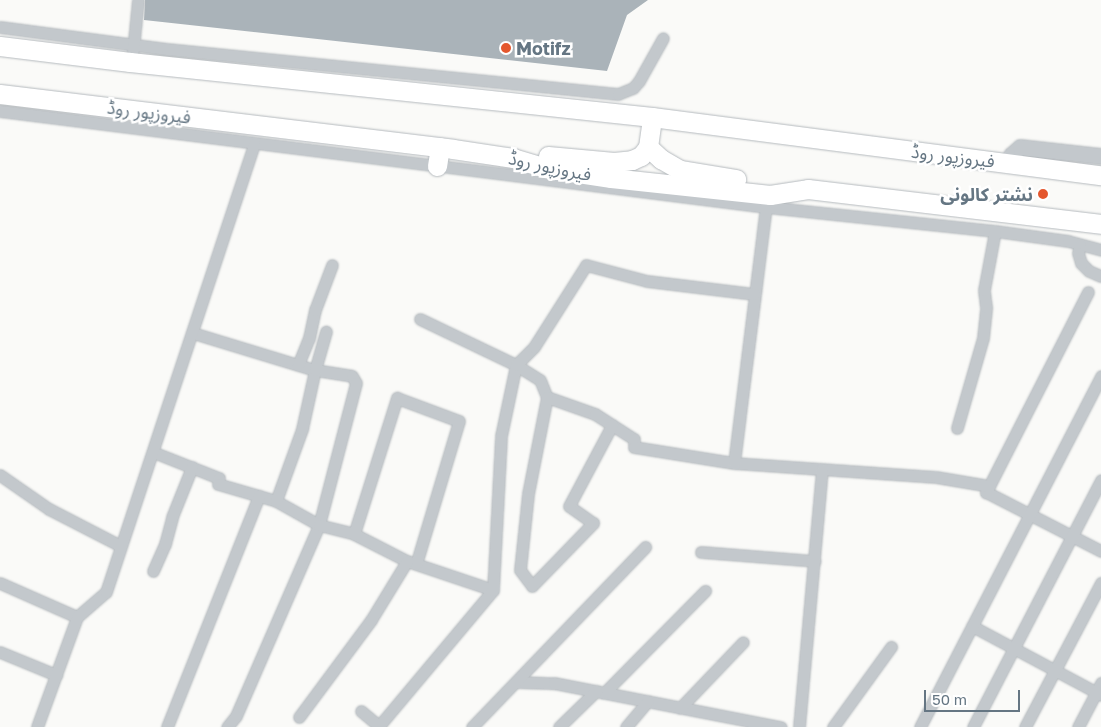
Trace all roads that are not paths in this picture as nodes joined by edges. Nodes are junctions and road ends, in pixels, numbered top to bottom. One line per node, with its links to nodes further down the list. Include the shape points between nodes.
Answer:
1 (138, 0): 5 (street)
2 (0, 27): 5 (street)
3 (663, 38): 6 (street, via 633,88 618,94)
4 (0, 46): 5 (main road, فیروزپور روڈ)
5 (132, 54): 6 (street); 8 (main road, فیروزپور روڈ)
6 (563, 89): 8 (street)
7 (0, 94): 12 (main road, فیروزپور روڈ)
8 (560, 108): 10 (main road, فیروزپور روڈ)
9 (0, 111): 11 (street)
10 (652, 117): 13 (main road); 16 (main road, فیروزپور روڈ)
11 (254, 144): 17 (street); 33 (street)
12 (440, 147): 15 (main road, فیروزپور روڈ); 17 (main road)
13 (648, 147): 15 (main road, via 641,156 625,162 545,156); 19 (main road, via 668,164 687,172)
14 (1101, 156): 16 (street, via 1020,147 1011,154)
15 (513, 158): 19 (main road, فیروزپور روڈ, via 545,168 611,178 770,195)
16 (1008, 163): 18 (main road, فیروزپور روڈ)
17 (436, 166): 21 (street)
18 (1101, 175)
19 (808, 189): 20 (main road, فیروزپور روڈ)
20 (930, 204): 22 (street); 23 (main road, فیروزپور روڈ)
21 (766, 207): 22 (street); 30 (street)
22 (929, 224): 24 (street)
23 (1101, 224)
24 (995, 231): 25 (street); 40 (street, via 984,290 983,338)
25 (1080, 245): 26 (street); 28 (street, via 1081,263)
26 (1101, 250)
27 (332, 265): 34 (street, via 314,310 309,338)
28 (1101, 276)
29 (1088, 292): 47 (street)
30 (754, 294): 35 (street, via 646,281 586,265 534,347); 42 (street)
31 (420, 318): 35 (street)
32 (326, 332): 36 (street)
33 (193, 333): 34 (street); 41 (street)
34 (298, 365): 36 (street)
35 (516, 366): 38 (street, via 540,380); 63 (street, via 501,436)
36 (315, 370): 49 (street, via 302,429); 51 (street, via 352,376 356,383)
37 (1101, 376): 50 (street)
38 (547, 398): 39 (street, via 595,414); 39 (street, via 528,494 520,570 532,586 594,523 569,506)
39 (612, 425): 42 (street, via 634,439 634,447)
40 (957, 428)
41 (153, 452): 43 (street); 54 (street)
42 (734, 462): 44 (street)
43 (192, 467): 48 (street, via 219,478 218,484); 60 (street)
44 (822, 469): 47 (street, via 936,477); 58 (street)
45 (0, 475): 54 (street, via 49,509)
46 (1101, 480): 53 (street)
47 (989, 486): 50 (street, via 986,492)
48 (259, 496): 49 (street); 83 (street)
49 (276, 501): 51 (street)
50 (1029, 514): 53 (street); 66 (street)
51 (319, 525): 52 (street); 84 (street, via 236,716)
52 (354, 534): 59 (street); 59 (street, via 397,398 459,421)
53 (1072, 535): 56 (street); 69 (street)
54 (122, 546): 65 (street, via 106,592)
55 (645, 547): 73 (street)
56 (1101, 551)
57 (700, 552): 58 (street)
58 (815, 561): 89 (street)
59 (412, 563): 63 (street); 79 (street)
60 (152, 571)
61 (0, 583): 65 (street)
62 (1101, 583): 71 (street)
63 (492, 590): 81 (street)
64 (705, 591): 75 (street)
65 (76, 617): 72 (street)
66 (972, 626): 69 (street); 91 (street)
67 (743, 642): 77 (street)
68 (891, 647): 90 (street)
69 (1014, 648): 71 (street); 92 (street)
70 (0, 652): 72 (street)
71 (1055, 670): 74 (street); 93 (street)
72 (56, 675): 82 (street)
73 (517, 682): 75 (street, via 554,683); 85 (street)
74 (1099, 690): 94 (street)
75 (600, 692): 76 (street); 86 (street)
76 (648, 702): 77 (street); 87 (street)
77 (680, 708): 80 (street)
78 (361, 711): 81 (street)
79 (299, 717)
80 (752, 724): 88 (street)
81 (377, 726)
82 (37, 727)
83 (167, 727)
84 (227, 727)
85 (472, 727)
86 (559, 727)
87 (626, 727)
88 (781, 727)
89 (799, 727)
90 (833, 727)
91 (920, 727)
92 (973, 727)
93 (1025, 727)
94 (1078, 727)

